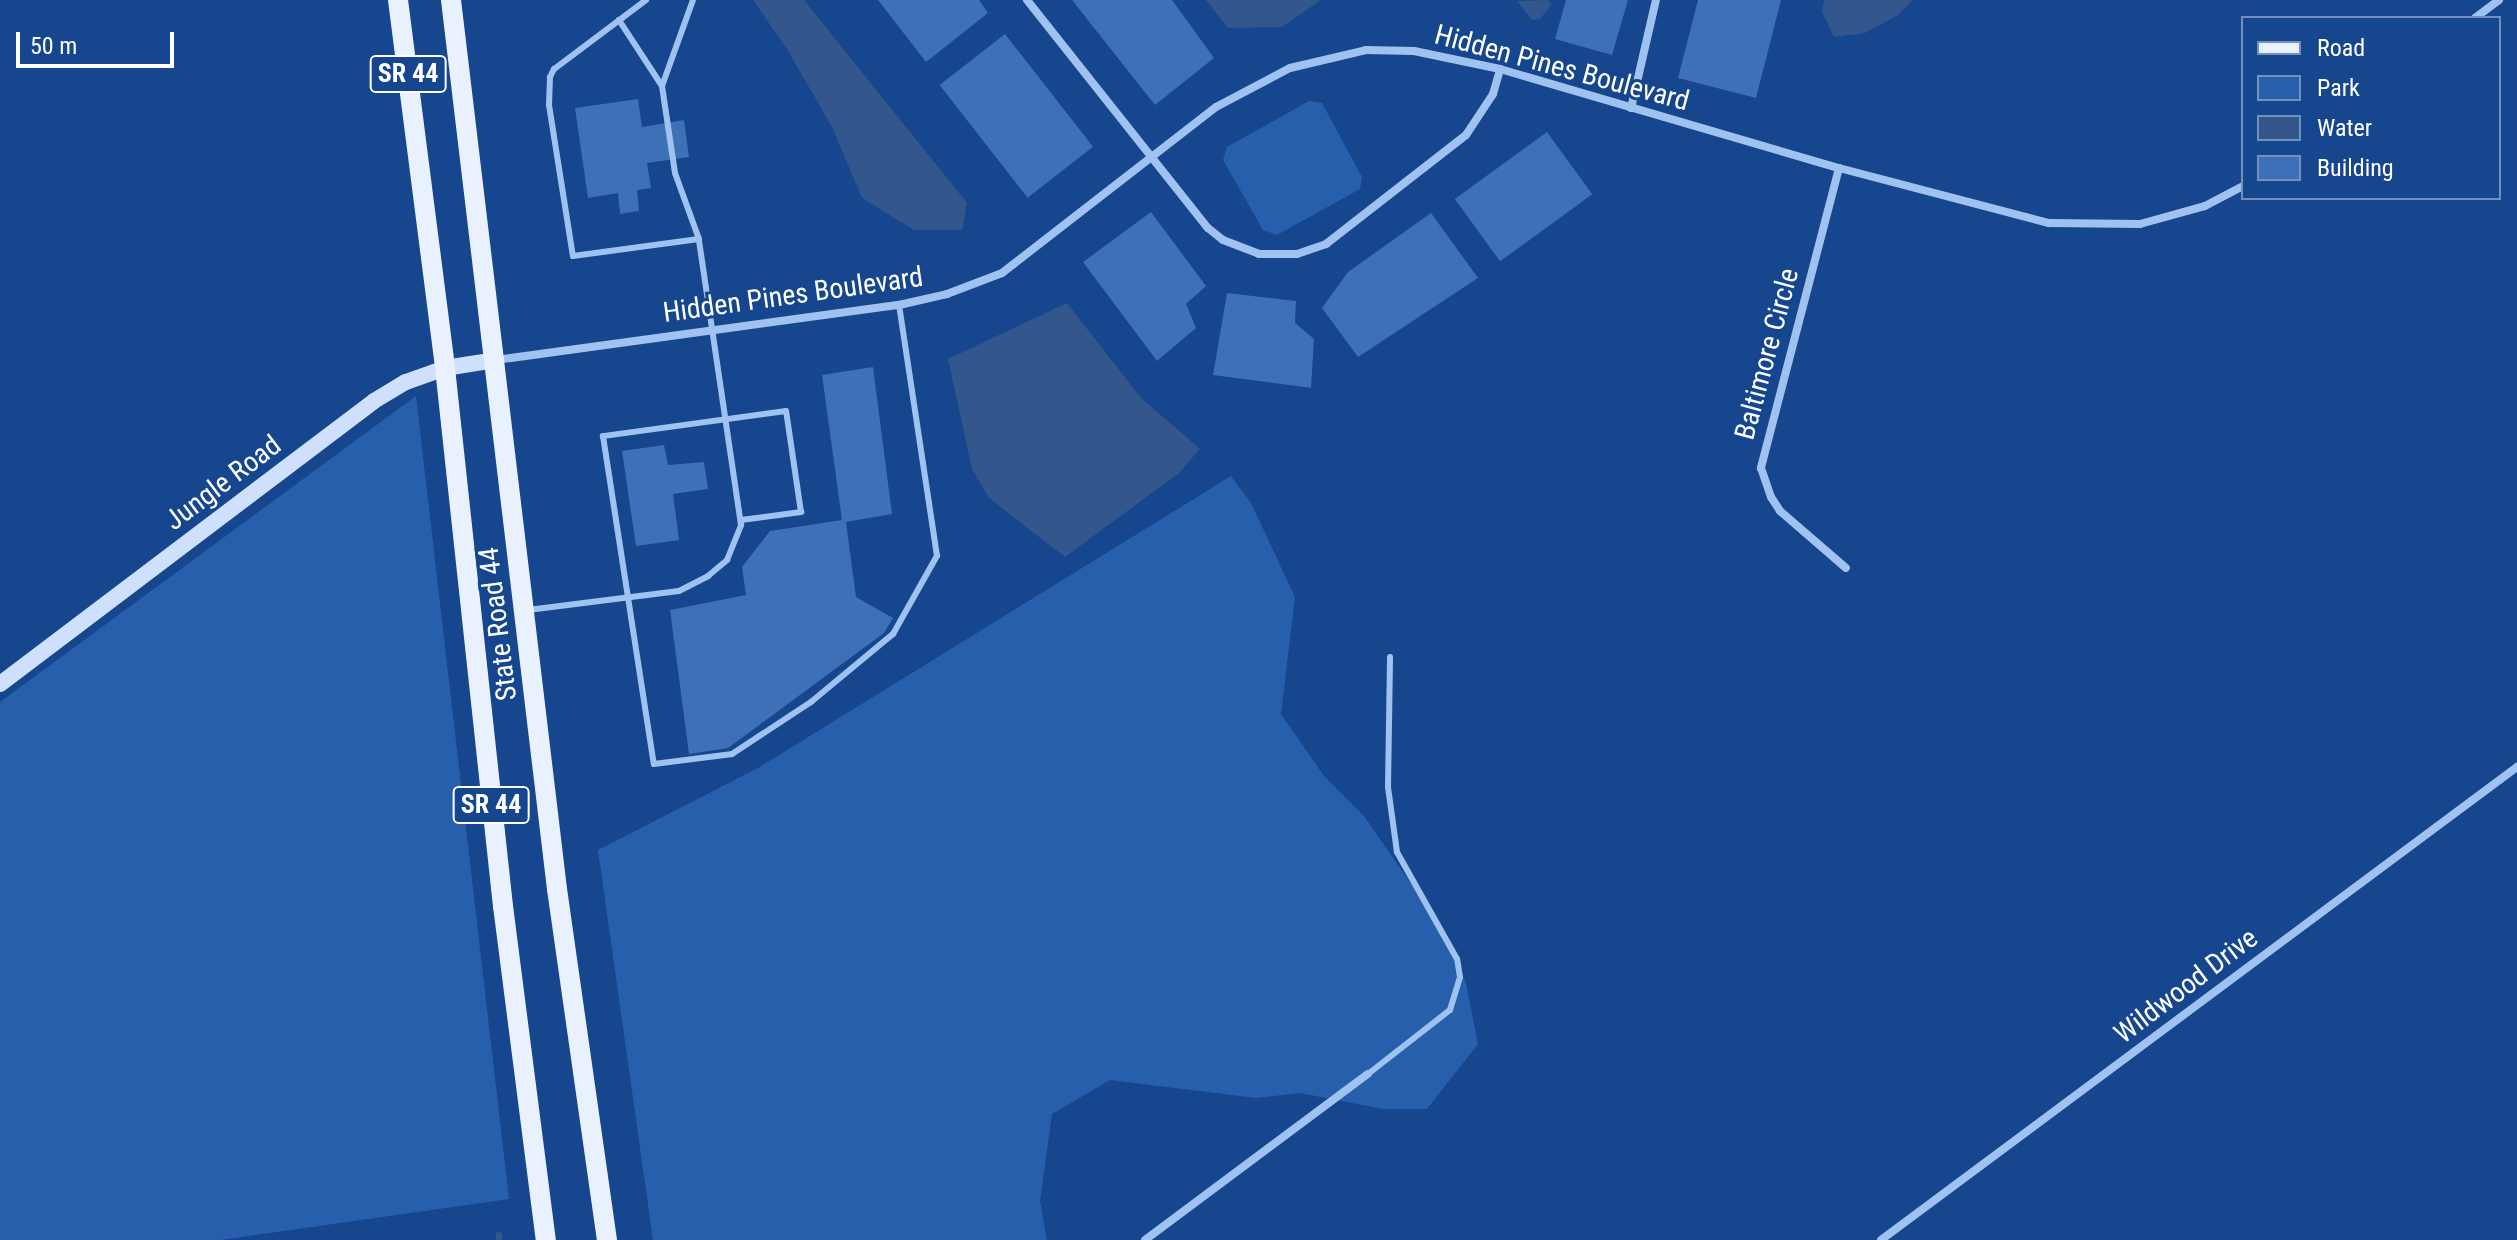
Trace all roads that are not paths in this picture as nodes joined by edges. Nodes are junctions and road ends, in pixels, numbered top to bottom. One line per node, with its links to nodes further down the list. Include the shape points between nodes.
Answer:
1 (398, 0): 20 (main road, State Road 44 / SR 44)
2 (451, 0): 19 (main road, State Road 44 / SR 44)
3 (646, 0): 9 (lane)
4 (693, 0): 11 (lane)
5 (1027, 0): 13 (street)
6 (1656, 0): 12 (street)
7 (2499, 0): 8 (street)
8 (2478, 16)
9 (619, 20): 11 (lane); 16 (lane, via 550,77 549,105 573,256)
10 (1500, 69): 12 (street, Hidden Pines Boulevard); 13 (street, Hidden Pines Boulevard, via 1414,51 1366,50 1290,68 1216,107); 13 (street, via 1493,94 1466,135 1326,244 1297,254 1259,254 1223,240)
11 (662, 86): 16 (lane, via 675,173)
12 (1631, 108): 14 (street, Hidden Pines Boulevard)
13 (1152, 159): 17 (street, Hidden Pines Boulevard, via 1002,273)
14 (1839, 168): 15 (street, Hidden Pines Boulevard, via 2049,223 2140,224 2205,206); 23 (street, Baltimore Circle, via 1761,468 1780,511)
15 (2241, 187)
16 (699, 239): 18 (lane)
17 (899, 305): 18 (street, Hidden Pines Boulevard); 24 (lane, via 937,556 893,634 811,702 732,754 654,764)
18 (713, 330): 19 (street, Hidden Pines Boulevard); 21 (lane)
19 (496, 360): 20 (street, Jungle Road); 25 (main road, State Road 44 / SR 44)
20 (445, 368): 27 (street, Jungle Road, via 374,401); 30 (main road, State Road 44 / SR 44)
21 (727, 420): 22 (lane); 22 (lane, via 786,411 801,512); 24 (lane, via 603,436)
22 (741, 520): 24 (lane, via 727,560 708,576 679,591)
23 (1846, 568)
24 (629, 596): 25 (lane)
25 (524, 611): 33 (main road, State Road 44 / SR 44)
26 (1390, 657): 29 (lane, via 1388,787 1397,852 1457,959 1460,977 1450,1010)
27 (0, 684)
28 (2517, 767): 35 (street, Wildwood Drive)
29 (1368, 1074): 34 (street)
30 (533, 1150): 31 (main road, State Road 44 / SR 44); 32 (street)
31 (546, 1240)
32 (553, 1240)
33 (607, 1240)
34 (1145, 1240)
35 (1881, 1240)

